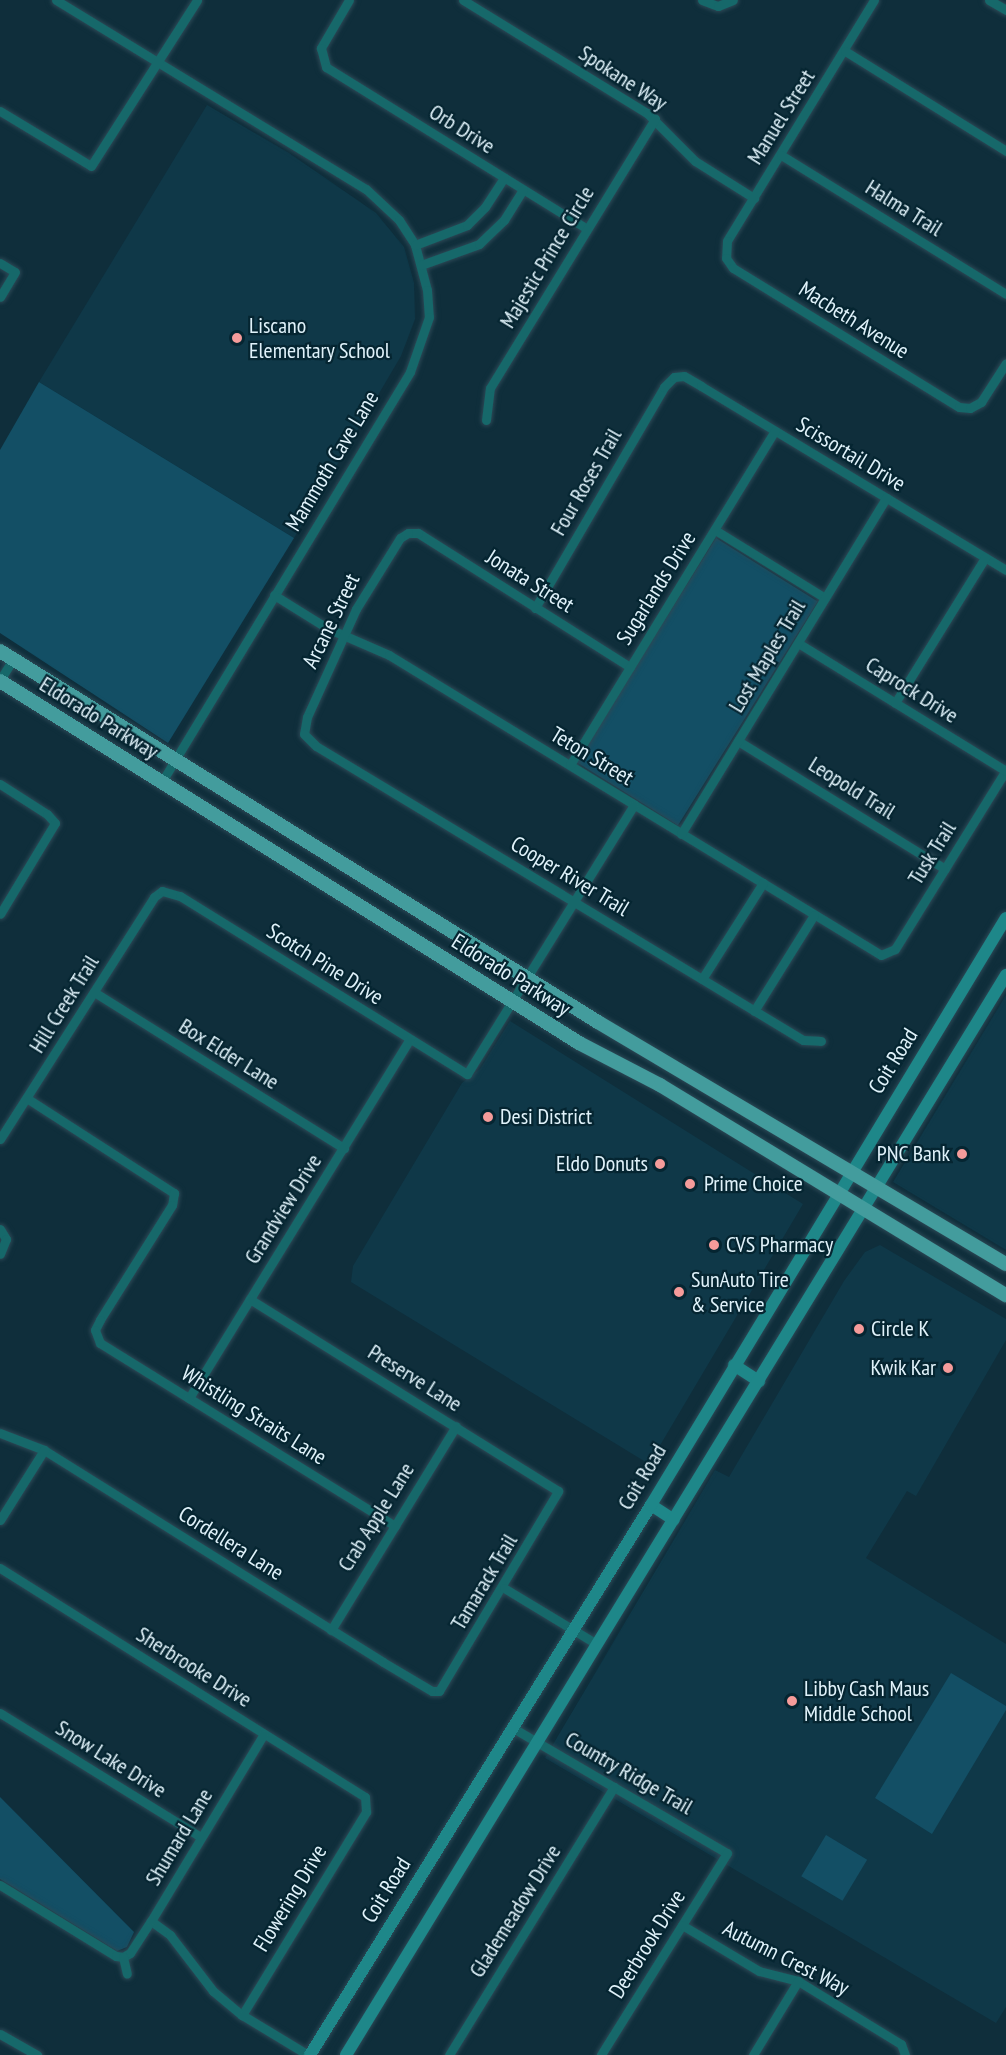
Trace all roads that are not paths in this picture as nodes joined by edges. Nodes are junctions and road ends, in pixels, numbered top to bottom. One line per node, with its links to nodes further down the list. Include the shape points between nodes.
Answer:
1 (56, 0): 11 (street, Mammoth Cave Lane)
2 (197, 0): 11 (street)
3 (349, 0): 16 (street, Orb Drive, via 322,43 321,58 328,69)
4 (463, 0): 13 (street, Spokane Way)
5 (702, 0): 6 (street, via 723,6)
6 (733, 0)
7 (874, 0): 10 (street, Manuel Street)
8 (989, 0): 9 (street)
9 (1006, 10)
10 (845, 51): 14 (street); 15 (street, Manuel Street)
11 (156, 61): 12 (street, via 91,166); 20 (street, Mammoth Cave Lane, via 366,189 399,220)
12 (0, 111)
13 (655, 119): 18 (street, Spokane Way, via 695,161); 19 (street, Majestic Prince Circle)
14 (1006, 151)
15 (781, 155): 18 (street, Manuel Street); 24 (street, Halma Trail)
16 (504, 178): 17 (street, Orb Drive); 20 (street, via 485,207 467,225)
17 (523, 189): 19 (street, Orb Drive); 23 (street, via 504,220 478,244 461,254)
18 (754, 198): 21 (street, Manuel Street, via 726,243)
19 (587, 229): 28 (street, Majestic Prince Circle, via 490,388)
20 (415, 245): 23 (street, Mammoth Cave Lane)
21 (725, 256): 26 (street, Macbeth Avenue, via 733,268 957,406 970,408 981,402)
22 (0, 263): 25 (street, via 15,272)
23 (421, 265): 35 (street, Mammoth Cave Lane, via 429,317 422,347)
24 (1006, 294)
25 (0, 297)
26 (1006, 363)
27 (674, 377): 29 (street, Scissortail Drive, via 684,376); 37 (street, Four Roses Trail, via 664,387)
28 (486, 420)
29 (775, 431): 30 (street, Scissortail Drive); 31 (street, Sugarlands Drive)
30 (886, 498): 33 (street, Scissortail Drive); 36 (street, Lost Maples Trail)
31 (715, 530): 36 (street); 42 (street, Sugarlands Drive)
32 (408, 533): 37 (street, Jonata Street, via 418,533); 38 (street, Arcane Street, via 400,538 374,579)
33 (985, 558): 34 (street, Scissortail Drive); 44 (street)
34 (1006, 570)
35 (274, 595): 38 (street, Teton Street); 47 (street, Mammoth Cave Lane)
36 (825, 598): 39 (street, Lost Maples Trail)
37 (535, 608): 42 (street, Jonata Street)
38 (344, 635): 45 (street, Arcane Street, via 307,717); 48 (street, Teton Street, via 389,655)
39 (798, 643): 44 (street, Caprock Drive); 46 (street, Lost Maples Trail)
40 (0, 651): 41 (main road, Eldorado Parkway)
41 (13, 659): 43 (street); 47 (main road, Eldorado Parkway)
42 (630, 667): 48 (street, Sugarlands Drive)
43 (0, 680): 50 (main road, Eldorado Parkway)
44 (895, 703): 49 (street, Caprock Drive)
45 (304, 734): 57 (street, Cooper River Trail, via 316,746)
46 (738, 741): 53 (street, Lost Maples Trail); 54 (street, Leopold Trail)
47 (174, 759): 50 (street, Mammoth Cave Lane); 63 (main road, Eldorado Parkway)
48 (570, 765): 52 (street, Teton Street)
49 (1006, 771): 54 (street, Tusk Trail)
50 (162, 782): 66 (main road, Eldorado Parkway)
51 (0, 784): 58 (street, via 55,822)
52 (634, 805): 53 (street, Teton Street); 57 (street)
53 (681, 834): 55 (street, Teton Street)
54 (945, 869): 61 (street, Tusk Trail, via 895,949)
55 (763, 884): 59 (street, Teton Street); 64 (street)
56 (162, 891): 65 (street, Hill Creek Trail); 68 (street, Scotch Pine Drive, via 180,896)
57 (574, 901): 63 (street); 64 (street, Cooper River Trail)
58 (0, 914)
59 (814, 915): 61 (street, Teton Street, via 874,952); 67 (street)
60 (1006, 918): 75 (main road, Coit Road)
61 (888, 954)
62 (1006, 975): 76 (main road)
63 (526, 978): 66 (street); 70 (main road, Eldorado Parkway)
64 (702, 979): 67 (street, Cooper River Trail)
65 (94, 992): 72 (street, Hill Creek Trail); 74 (street, Box Elder Lane)
66 (511, 1000): 68 (street, Scotch Pine Drive, via 467,1074); 71 (main road, Eldorado Parkway)
67 (754, 1011): 69 (street, Cooper River Trail, via 803,1040)
68 (409, 1040): 74 (street, Grandview Drive)
69 (821, 1041)
70 (673, 1064): 71 (main road); 75 (main road, Eldorado Parkway)
71 (660, 1085): 77 (main road, Eldorado Parkway)
72 (28, 1099): 73 (street, Hill Creek Trail); 86 (street, Whistling Straits Lane, via 174,1193 172,1205 100,1320 96,1334 100,1342)
73 (0, 1139)
74 (344, 1148): 83 (street, Grandview Drive)
75 (851, 1169): 76 (main road, Eldorado Parkway); 77 (main road, Coit Road)
76 (877, 1186): 78 (main road); 81 (main road, Eldorado Parkway)
77 (838, 1192): 78 (main road, Eldorado Parkway); 84 (main road, Coit Road)
78 (865, 1207): 82 (main road, Eldorado Parkway); 85 (main road)
79 (2, 1231): 80 (street, via 6,1243)
80 (0, 1254)
81 (1006, 1264)
82 (1006, 1295)
83 (250, 1299): 86 (street, Grandview Drive); 87 (street, Preserve Lane)
84 (734, 1365): 85 (main road); 91 (main road, Coit Road)
85 (759, 1381): 93 (main road)
86 (189, 1398): 94 (street, Whistling Straits Lane)
87 (456, 1426): 90 (street, Preserve Lane); 94 (street, Crab Apple Lane)
88 (0, 1433): 89 (street, Cordellera Lane)
89 (44, 1450): 92 (street); 98 (street, Cordellera Lane)
90 (558, 1491): 96 (street, Tamarack Trail)
91 (651, 1505): 93 (main road); 97 (main road, Coit Road)
92 (0, 1520)
93 (674, 1520): 99 (main road)
94 (395, 1526): 98 (street, Crab Apple Lane)
95 (0, 1569): 103 (street, Sherbrooke Drive)
96 (504, 1588): 97 (street); 100 (street, Tamarack Trail)
97 (571, 1629): 99 (street); 102 (main road, Coit Road)
98 (331, 1630): 100 (street, Cordellera Lane, via 432,1691)
99 (597, 1644): 104 (main road)
100 (439, 1691)
101 (0, 1713): 107 (street, Snow Lake Drive)
102 (511, 1727): 104 (street, Country Ridge Trail); 119 (main road, Coit Road)
103 (264, 1734): 106 (street, Sherbrooke Drive); 107 (street, Shumard Lane)
104 (537, 1742): 105 (street, Country Ridge Trail); 120 (main road)
105 (614, 1787): 108 (street, Country Ridge Trail); 121 (street, Glademeadow Drive)
106 (366, 1800): 115 (street, Flowering Drive, via 366,1812)
107 (201, 1837): 110 (street, Shumard Lane)
108 (727, 1853): 111 (street, Deerbrook Drive)
109 (0, 1885): 112 (street)
110 (151, 1921): 112 (street, Shumard Lane, via 130,1953); 115 (street, via 171,1935 213,1992)
111 (682, 1925): 114 (street, Autumn Crest Way, via 759,1971); 122 (street, Deerbrook Drive)
112 (123, 1957): 113 (street)
113 (127, 1974)
114 (798, 1981): 117 (street, Autumn Crest Way); 123 (street)
115 (242, 2015): 119 (street)
116 (0, 2034): 118 (street)
117 (904, 2050)
118 (38, 2055)
119 (309, 2055)
120 (346, 2055)
121 (450, 2055)
122 (601, 2055)
123 (753, 2055)

